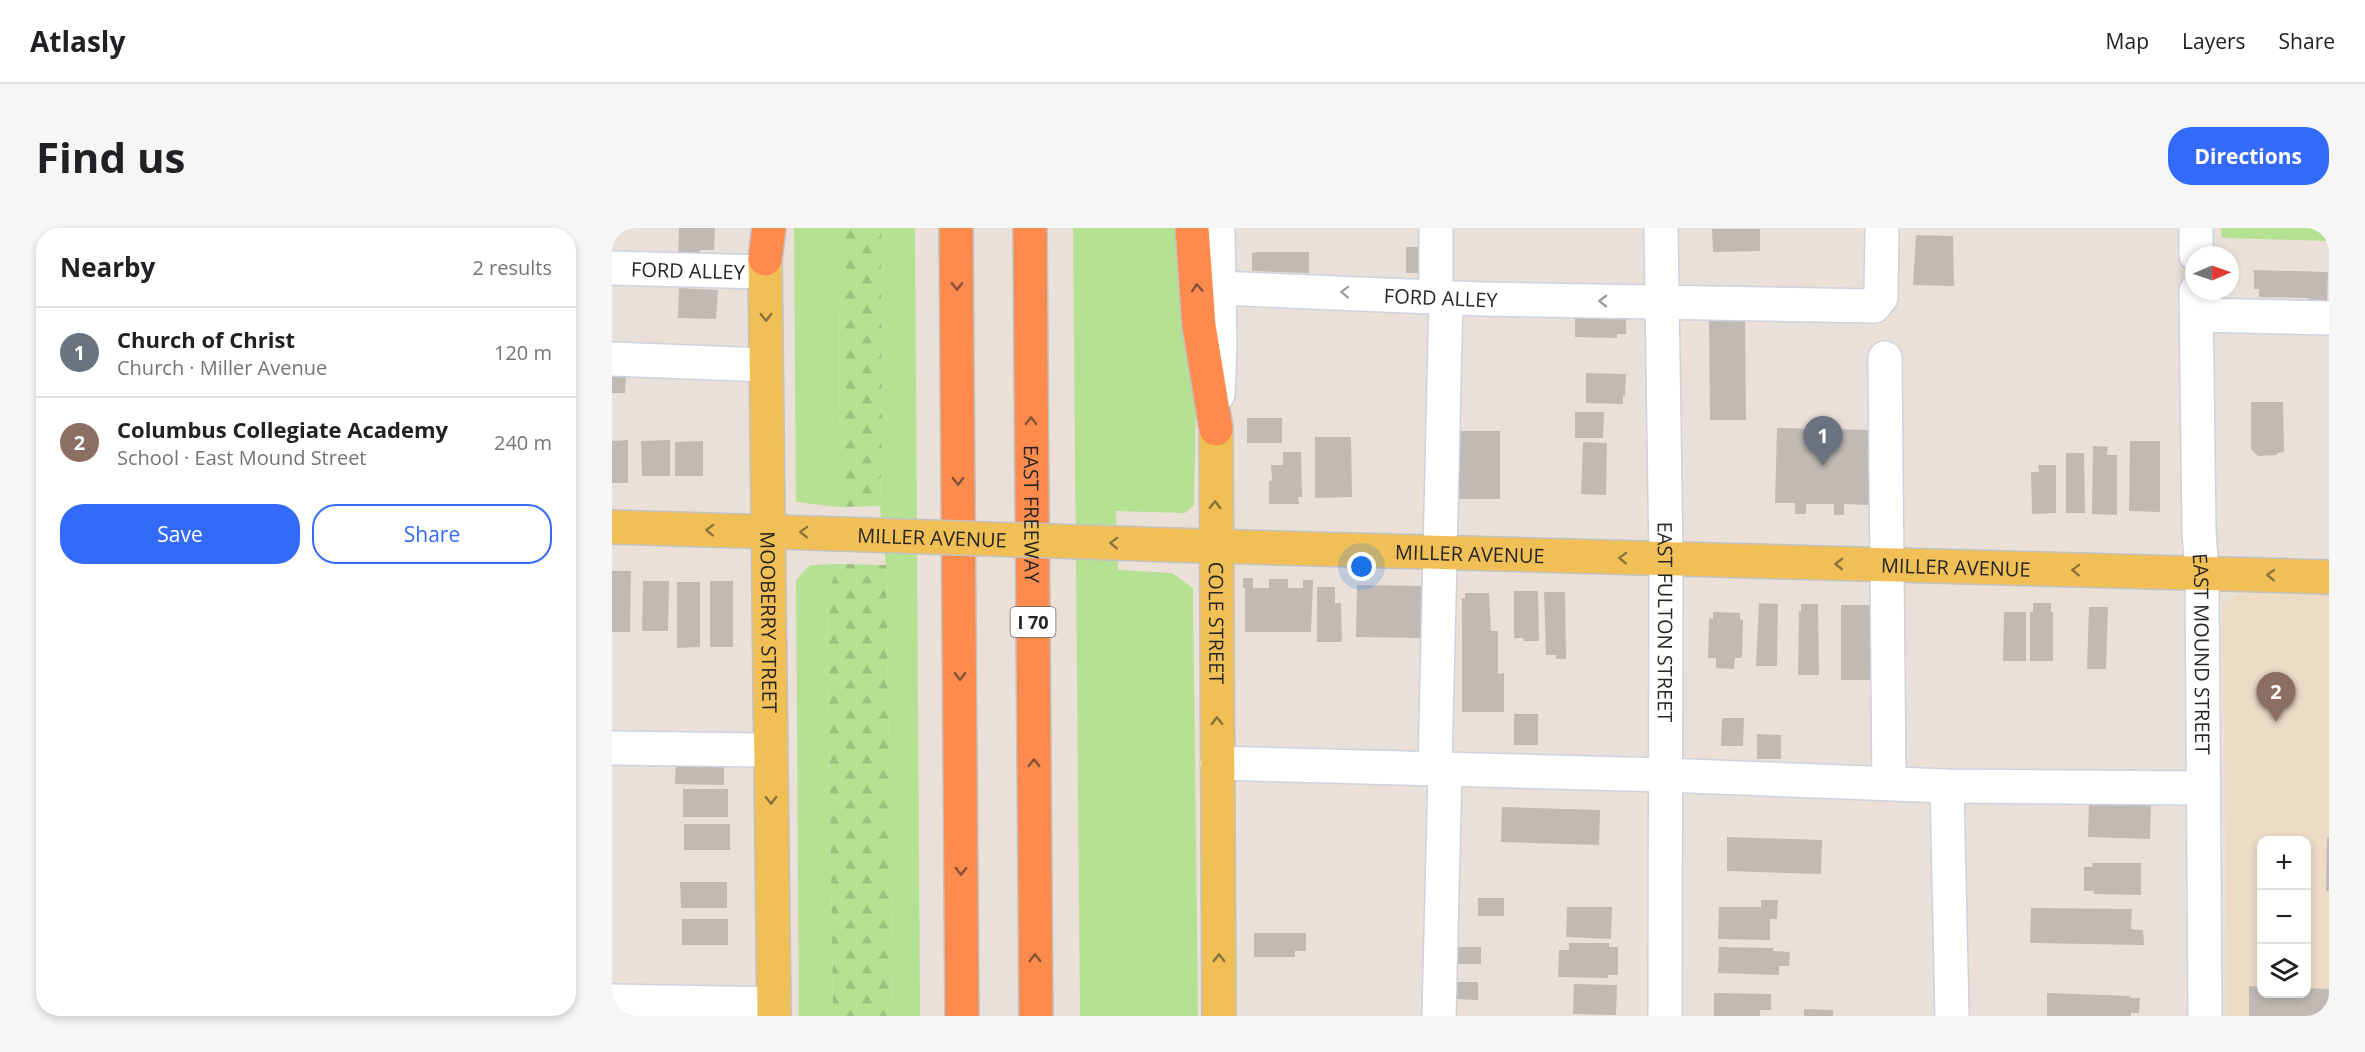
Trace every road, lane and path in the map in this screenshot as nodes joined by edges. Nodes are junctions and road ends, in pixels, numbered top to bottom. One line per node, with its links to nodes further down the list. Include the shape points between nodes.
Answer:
1 (957, 228): 39 (highway, one-way to 39)
2 (1030, 228): 40 (highway, EAST FREEWAY / I 70, one-way to 2)
3 (1192, 228): 20 (highway, one-way to 3, via 1199,326)
4 (1218, 228): 12 (street, COLE STREET)
5 (1436, 228): 13 (street)
6 (1661, 228): 14 (street, EAST FULTON STREET)
7 (1882, 228): 14 (street, FORD ALLEY, via 1881,297 1874,306)
8 (2196, 228): 9 (street)
9 (2196, 246)
10 (766, 247): 11 (street, FORD ALLEY); 19 (main road, MOOBERRY STREET, one-way to 19)
11 (612, 268)
12 (1219, 288): 13 (street, FORD ALLEY, one-way to 12); 20 (street, COLE STREET)
13 (1441, 297): 14 (street, FORD ALLEY, one-way to 13); 24 (street)
14 (1661, 302): 25 (street, EAST FULTON STREET)
15 (2197, 303): 16 (street); 27 (street, EAST MOUND STREET)
16 (2329, 318)
17 (1886, 358): 26 (street)
18 (612, 359): 19 (street)
19 (766, 364): 22 (main road, MOOBERRY STREET)
20 (1216, 429): 23 (main road, COLE STREET, one-way to 20)
21 (612, 527): 22 (main road, MILLER AVENUE, one-way to 21)
22 (768, 531): 23 (main road, MILLER AVENUE, one-way to 22, bridge); 30 (main road, MOOBERRY STREET)
23 (1215, 547): 24 (main road, MILLER AVENUE); 31 (main road, COLE STREET, one-way to 23)
24 (1440, 553): 25 (main road, MILLER AVENUE, one-way to 24); 32 (street)
25 (1666, 559): 26 (main road, MILLER AVENUE, one-way to 25); 33 (street, EAST FULTON STREET)
26 (1887, 565): 27 (main road, MILLER AVENUE, one-way to 26); 34 (street)
27 (2202, 573): 28 (main road, MILLER AVENUE, one-way to 27); 36 (street, EAST MOUND STREET)
28 (2329, 577)
29 (612, 748): 30 (street)
30 (771, 750): 38 (main road, MOOBERRY STREET, one-way to 38)
31 (1217, 763): 32 (street); 41 (main road, COLE STREET, one-way to 31)
32 (1440, 769): 33 (street); 42 (street)
33 (1664, 775): 34 (street); 43 (street, EAST FULTON STREET)
34 (1889, 782): 35 (street)
35 (1947, 786): 36 (street); 44 (street)
36 (2202, 788): 45 (street, EAST MOUND STREET)
37 (612, 1001): 38 (street)
38 (774, 1010)
39 (962, 1016)
40 (1036, 1016)
41 (1219, 1016)
42 (1439, 1016)
43 (1665, 1016)
44 (1952, 1016)
45 (2205, 1016)

